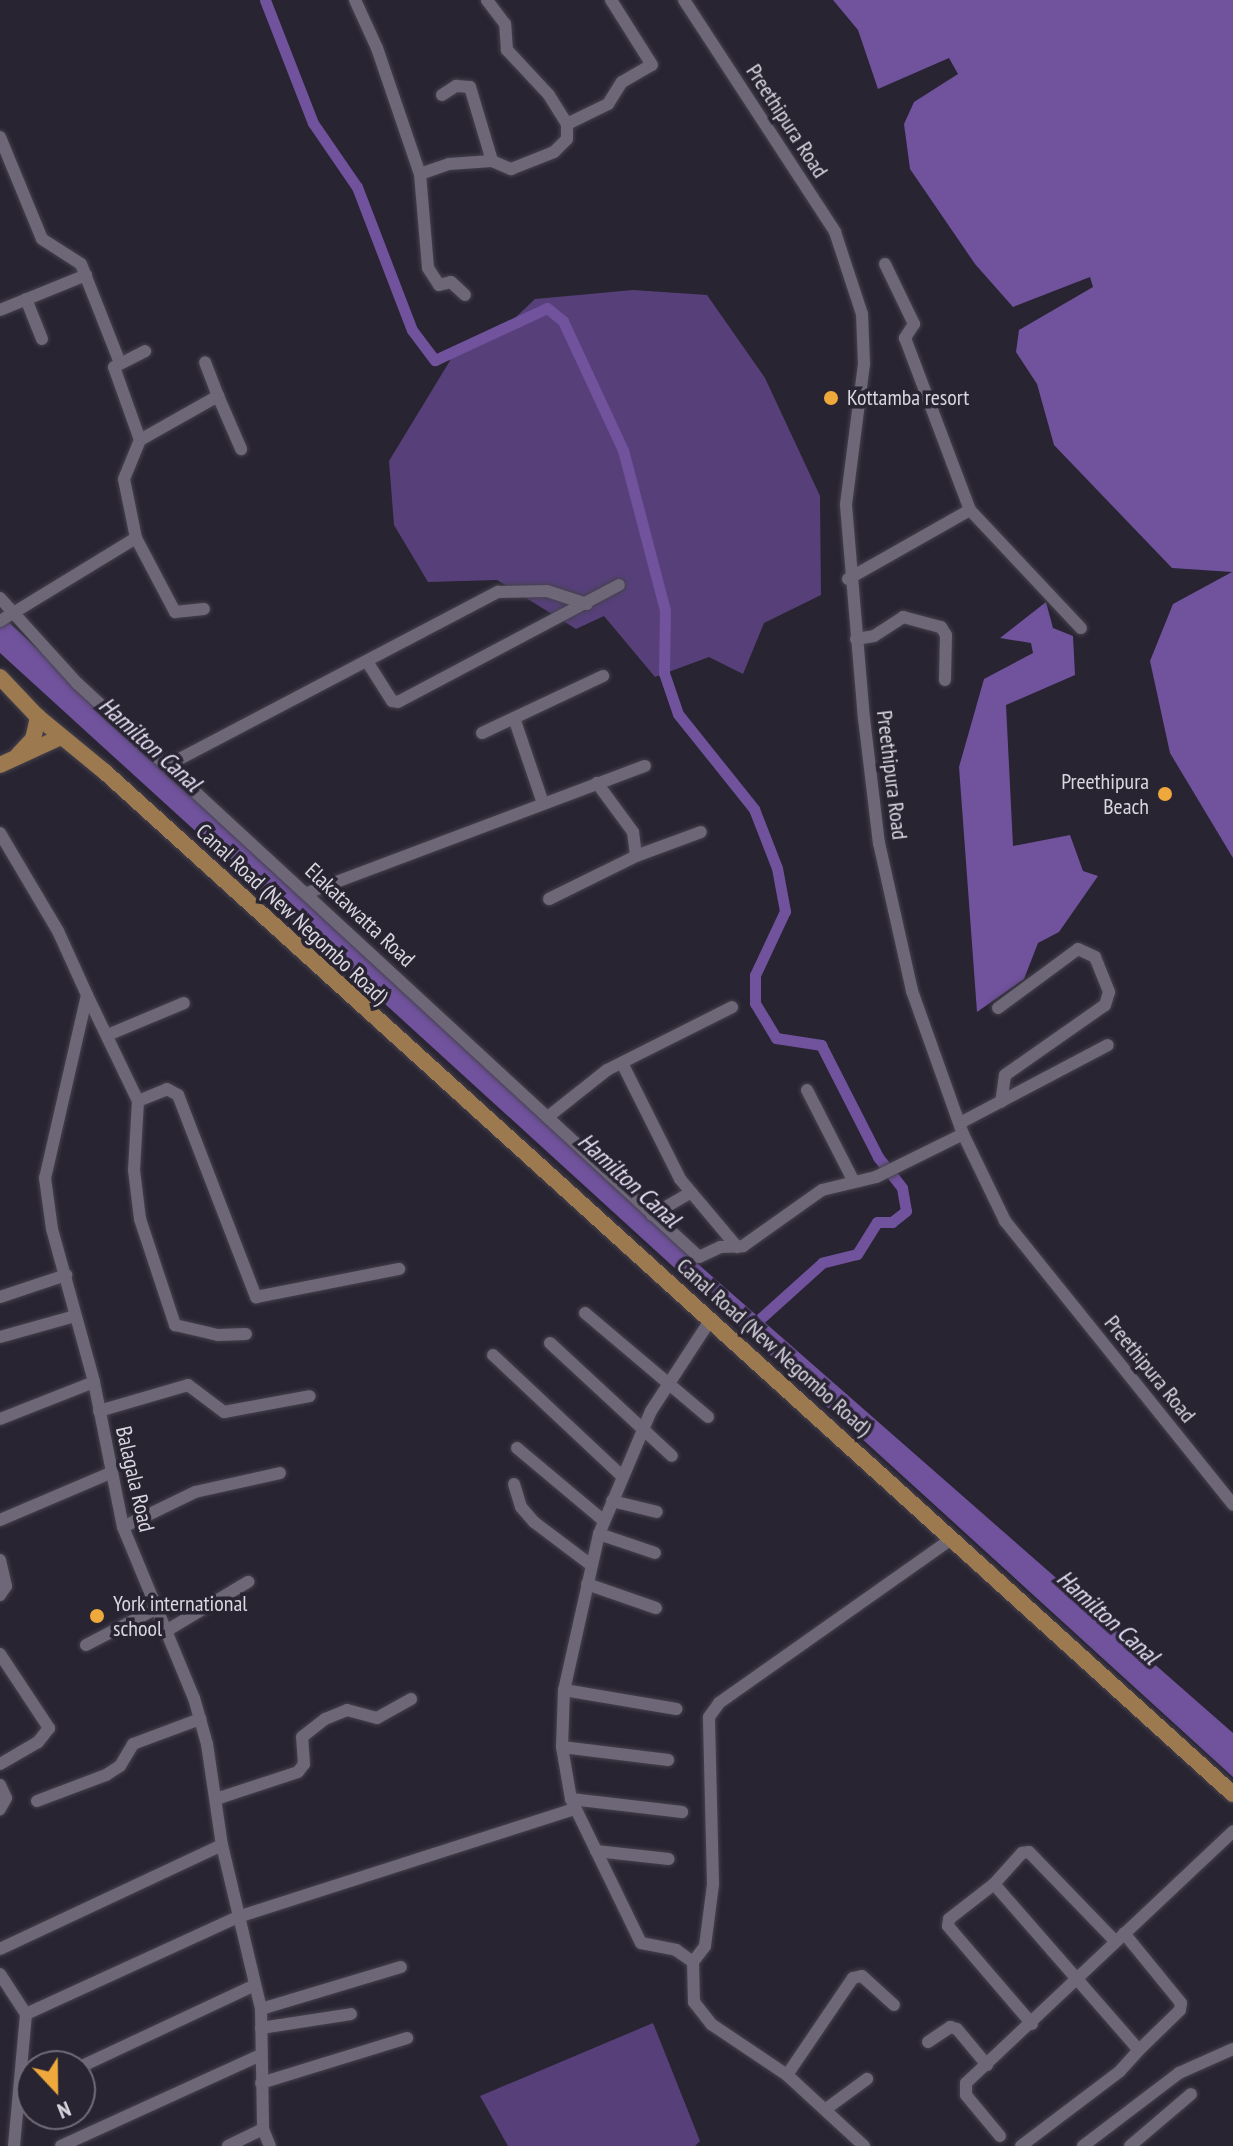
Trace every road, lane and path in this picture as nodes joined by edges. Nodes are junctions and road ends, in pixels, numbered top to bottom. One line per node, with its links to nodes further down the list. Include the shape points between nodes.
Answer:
1 (355, 0): 9 (street)
2 (487, 0): 6 (street, via 505,24 507,50 549,95)
3 (611, 0): 6 (street, via 652,65 622,82 608,104)
4 (684, 0): 24 (street, Preethipura Road, via 835,232 853,278 865,337 846,505)
5 (442, 95): 8 (street, via 456,86 470,87)
6 (567, 124): 8 (street, via 567,139 554,152 511,169)
7 (0, 137): 11 (street, via 42,239 81,264)
8 (492, 161): 9 (street, via 449,164)
9 (420, 174): 12 (street, via 428,268 439,285 451,282)
10 (885, 264): 22 (street, via 914,324 905,338)
11 (86, 275): 13 (street); 18 (street)
12 (465, 295)
13 (26, 299): 14 (street); 15 (street)
14 (0, 310)
15 (42, 339)
16 (145, 351): 18 (street)
17 (205, 362): 19 (street)
18 (120, 363): 20 (street, via 114,367)
19 (218, 396): 20 (street); 21 (street)
20 (140, 440): 23 (street, via 124,479)
21 (241, 449)
22 (970, 510): 24 (street); 30 (street)
23 (136, 538): 28 (street, via 175,612); 29 (street)
24 (848, 579): 31 (street, Preethipura Road)
25 (619, 585): 27 (street)
26 (0, 598): 29 (street, Elakatawatta Road)
27 (587, 604): 32 (street, via 547,591 498,592); 32 (street, via 398,702 392,701)
28 (204, 609)
29 (6, 617): 41 (street, Elakatawatta Road)
30 (1081, 628)
31 (856, 639): 35 (street, via 874,636 903,617 941,627 946,635); 61 (street, Preethipura Road, via 879,843 912,991)
32 (368, 663): 41 (street)
33 (603, 676): 37 (street)
34 (0, 677): 36 (main road, Canal Road (New Negombo Road))
35 (945, 680)
36 (38, 717): 39 (main road, Canal Road (New Negombo Road)); 40 (main road, via 33,739)
37 (514, 718): 38 (street); 44 (street)
38 (482, 733)
39 (61, 737): 40 (main road); 71 (main road, Canal Road (New Negombo Road))
40 (7, 762)
41 (168, 765): 48 (street, Elakatawatta Road)
42 (645, 766): 43 (street)
43 (597, 783): 44 (street); 47 (street, via 633,832)
44 (543, 803): 48 (street)
45 (701, 832): 47 (street)
46 (0, 833): 50 (street, via 58,931)
47 (636, 856): 49 (street)
48 (307, 893): 60 (street, Elakatawatta Road)
49 (549, 899)
50 (87, 995): 54 (street); 67 (street, Balagala Road, via 45,1178)
51 (184, 1003): 54 (street)
52 (732, 1007): 56 (street)
53 (998, 1008): 59 (street, via 1078,949 1095,957 1109,992 1105,1005 1005,1075)
54 (110, 1034): 58 (street)
55 (1108, 1045): 59 (street)
56 (622, 1063): 60 (street); 63 (street)
57 (807, 1090): 62 (street)
58 (138, 1101): 66 (street, via 167,1089 178,1095 256,1297); 72 (street, via 134,1170 140,1219 175,1325 218,1335)
59 (1001, 1102): 61 (street)
60 (549, 1116): 64 (street, Elakatawatta Road)
61 (962, 1129): 62 (street, via 876,1177); 90 (street, Preethipura Road, via 1005,1221)
62 (854, 1182): 65 (street, via 822,1190)
63 (690, 1193): 64 (street); 65 (street)
64 (652, 1215): 65 (street, Elakatawatta Road, via 699,1257 720,1247)
65 (737, 1247)
66 (399, 1269)
67 (66, 1275): 68 (street); 70 (street, Balagala Road)
68 (0, 1297)
69 (585, 1313): 77 (street)
70 (75, 1316): 73 (street); 76 (street, Balagala Road)
71 (711, 1319): 77 (street); 95 (main road, Canal Road (New Negombo Road))
72 (246, 1334)
73 (0, 1337)
74 (550, 1343): 82 (street)
75 (493, 1355): 87 (street)
76 (94, 1382): 79 (street, Balagala Road); 81 (street)
77 (667, 1385): 80 (street); 82 (street)
78 (310, 1396): 79 (street, via 224,1412 188,1385)
79 (99, 1411): 85 (street, Balagala Road)
80 (708, 1417)
81 (0, 1419)
82 (643, 1432): 84 (street); 87 (street)
83 (517, 1448): 94 (street)
84 (672, 1456)
85 (110, 1473): 92 (street); 93 (street, Balagala Road)
86 (280, 1473): 93 (street, via 195,1492)
87 (622, 1476): 89 (street)
88 (514, 1484): 98 (street, via 521,1507 534,1522)
89 (612, 1501): 91 (street); 94 (street)
90 (1233, 1505)
91 (657, 1512)
92 (0, 1520)
93 (123, 1527): 102 (street, Balagala Road)
94 (601, 1528): 96 (street); 98 (street)
95 (953, 1538): 115 (main road, Canal Road (New Negombo Road)); 129 (street, via 719,1703 709,1717 713,1884 705,1946)
96 (655, 1553)
97 (0, 1560): 101 (street, via 6,1586)
98 (591, 1565): 100 (street)
99 (248, 1582): 104 (street)
100 (587, 1584): 103 (street); 107 (street)
101 (0, 1595)
102 (157, 1608): 104 (street, Balagala Road); 105 (street)
103 (656, 1608)
104 (166, 1631): 110 (street, Balagala Road)
105 (86, 1645)
106 (0, 1654): 113 (street, via 49,1728 38,1742)
107 (564, 1690): 109 (street); 111 (street)
108 (411, 1699): 116 (street, via 377,1718 347,1710 325,1719 302,1737 304,1764 298,1772)
109 (676, 1709)
110 (200, 1719): 116 (street, Balagala Road); 117 (street, via 133,1744 120,1766 106,1775)
111 (562, 1747): 112 (street); 118 (street)
112 (668, 1760)
113 (0, 1764)
114 (0, 1785): 119 (street, via 6,1798)
115 (1233, 1794)
116 (216, 1799): 122 (street, Balagala Road)
117 (37, 1801)
118 (572, 1804): 120 (street); 123 (street); 126 (street)
119 (0, 1809)
120 (682, 1812)
121 (1233, 1831): 127 (street)
122 (222, 1845): 126 (street, Balagala Road); 128 (street)
123 (596, 1851): 124 (street); 129 (street, via 641,1943 676,1950)
124 (669, 1859)
125 (994, 1884): 127 (street, via 1029,1852); 132 (street); 138 (street, via 949,1919 948,1926)
126 (238, 1917): 133 (street, Balagala Road); 136 (street)
127 (1120, 1937): 132 (street); 144 (street, via 1181,2003)
128 (0, 1949)
129 (693, 1962): 148 (street, via 694,2002 711,2024)
130 (401, 1967): 135 (street)
131 (0, 1974): 136 (street)
132 (1078, 1977): 138 (street); 144 (street)
133 (255, 1985): 135 (street, Balagala Road); 146 (street)
134 (894, 2005): 148 (street, via 862,1976 853,1978)
135 (261, 2009): 139 (street, Balagala Road)
136 (26, 2014): 143 (street)
137 (351, 2014): 139 (street)
138 (1032, 2024): 147 (street)
139 (261, 2028): 145 (street, Balagala Road)
140 (407, 2038): 150 (street)
141 (928, 2042): 147 (street, via 950,2027 957,2029)
142 (1233, 2049): 160 (street, via 1179,2073)
143 (26, 2050)
144 (1139, 2050): 159 (street, via 1120,2071)
145 (261, 2055): 150 (street, Balagala Road); 155 (street)
146 (96, 2060)
147 (987, 2065): 154 (street, via 964,2090)
148 (787, 2075): 152 (street)
149 (867, 2079): 152 (street)
150 (261, 2083): 153 (street, Balagala Road)
151 (1191, 2094): 161 (street)
152 (826, 2109): 158 (street)
153 (263, 2129): 156 (street); 157 (street, Balagala Road)
154 (1000, 2136)
155 (61, 2146)
156 (228, 2146)
157 (270, 2146)
158 (864, 2146)
159 (1021, 2146)
160 (1083, 2146)
161 (1130, 2146)

